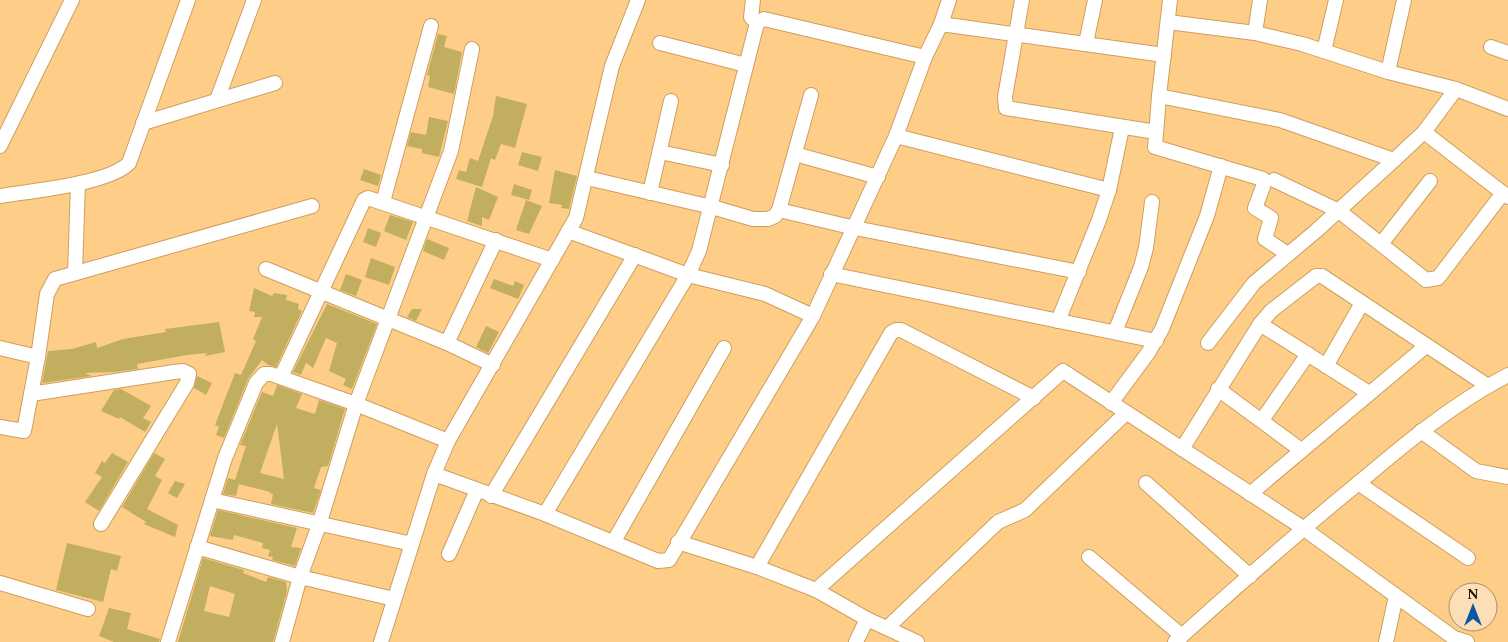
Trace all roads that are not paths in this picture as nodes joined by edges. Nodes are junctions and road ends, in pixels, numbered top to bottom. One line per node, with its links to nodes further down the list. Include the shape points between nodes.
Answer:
1 (72, 0): 41 (street)
2 (188, 0): 36 (street)
3 (254, 0): 33 (street)
4 (638, 0): 48 (street, via 612,66)
5 (753, 0): 14 (street, via 751,17)
6 (949, 0): 15 (street)
7 (1022, 0): 18 (street)
8 (1095, 0): 20 (street)
9 (1170, 0): 13 (street)
10 (1260, 0): 17 (street)
11 (1336, 0): 23 (street)
12 (1404, 0): 28 (street)
13 (1168, 22): 17 (street); 25 (street)
14 (757, 23): 26 (street, via 764,19); 27 (street)
15 (941, 24): 18 (street); 26 (street)
16 (431, 26): 56 (street)
17 (1255, 33): 23 (street)
18 (1016, 34): 20 (street); 37 (street, via 1006,108)
19 (660, 43): 27 (street)
20 (1086, 43): 25 (street)
21 (1492, 47): 24 (street)
22 (472, 49): 62 (street, via 451,151)
23 (1324, 51): 28 (street)
24 (1508, 53)
25 (1164, 55): 32 (street)
26 (925, 57): 40 (street)
27 (746, 65): 45 (street)
28 (1388, 72): 30 (street)
29 (275, 83): 33 (street)
30 (1456, 89): 35 (street); 39 (street)
31 (812, 95): 43 (street)
32 (1158, 96): 38 (street); 44 (street, via 1280,120)
33 (217, 100): 36 (street)
34 (671, 101): 42 (street)
35 (1508, 109)
36 (143, 123): 51 (street, via 129,163 123,169)
37 (1122, 128): 38 (street); 52 (street)
38 (1156, 132): 46 (street, via 1156,146 1160,149)
39 (1424, 132): 44 (street); 54 (street)
40 (896, 136): 47 (street); 52 (street)
41 (0, 146)
42 (660, 152): 45 (street); 53 (street)
43 (795, 154): 47 (street); 60 (street)
44 (1394, 160): 61 (street)
45 (722, 165): 59 (street)
46 (1221, 166): 67 (street, via 1264,181 1255,208 1271,218 1265,239); 82 (street, via 1207,216)
47 (878, 177): 63 (street)
48 (586, 178): 53 (street); 64 (street, via 576,218)
49 (1274, 180): 61 (street)
50 (1430, 181): 66 (street)
51 (78, 184): 55 (street); 72 (street)
52 (1109, 190): 71 (street)
53 (650, 193): 59 (street)
54 (1505, 195): 66 (street, via 1438,278 1426,280)
55 (0, 196)
56 (383, 202): 62 (street); 75 (street, via 373,198 364,200)
57 (1152, 202): 81 (street, via 1141,267)
58 (312, 206): 72 (street)
59 (712, 207): 60 (street, via 754,219 768,219); 74 (street, via 700,251)
60 (779, 210): 63 (street)
61 (1340, 211): 66 (street); 67 (street)
62 (427, 217): 65 (street); 78 (street)
63 (854, 228): 71 (street); 73 (street)
64 (568, 231): 68 (street); 69 (street)
65 (496, 240): 69 (street); 83 (street)
66 (1381, 244)
67 (1288, 254): 84 (street, via 1254,283)
68 (635, 255): 74 (street); 114 (street)
69 (552, 260): 90 (street)
70 (266, 269): 75 (street)
71 (1079, 272): 79 (street)
72 (75, 273): 89 (street, via 51,284)
73 (831, 274): 77 (street); 79 (street)
74 (688, 275): 77 (street, via 765,294); 116 (street)
75 (322, 290): 78 (street); 93 (street)
76 (1362, 303): 80 (street, via 1322,276 1316,276 1271,311); 85 (street); 91 (street)
77 (813, 316): 121 (street)
78 (389, 319): 83 (street); 100 (street)
79 (1058, 320): 81 (street)
80 (1260, 324): 88 (street); 95 (street)
81 (1115, 332): 82 (street)
82 (1156, 341): 99 (street)
83 (447, 343): 90 (street)
84 (1208, 343)
85 (1426, 346): 94 (street); 96 (street)
86 (0, 348): 89 (street)
87 (724, 348): 120 (street)
88 (1308, 354): 91 (street); 102 (street)
89 (38, 357): 97 (street)
90 (492, 365): 105 (street)
91 (1326, 366): 96 (street)
92 (1508, 375): 94 (street)
93 (281, 377): 100 (street); 115 (street, via 264,374 256,383 225,458)
94 (1488, 386): 104 (street)
95 (1218, 389): 102 (street); 106 (street)
96 (1369, 393): 107 (street)
97 (31, 394): 103 (street, via 24,431); 117 (street, via 174,372 189,374 187,383)
98 (1034, 398): 99 (street, via 1063,371); 127 (street, via 901,330 891,333); 131 (street)
99 (1111, 403): 101 (street)
100 (356, 404): 105 (street); 118 (street)
101 (1126, 413): 106 (street); 136 (street, via 1024,510 998,522)
102 (1262, 420): 107 (street)
103 (0, 427)
104 (1420, 432): 109 (street, via 1479,472); 110 (street)
105 (448, 441): 108 (street)
106 (1182, 449): 113 (street)
107 (1302, 450): 113 (street)
108 (434, 474): 112 (street); 122 (street)
109 (1508, 477)
110 (1358, 483): 119 (street); 126 (street)
111 (1146, 484): 128 (street)
112 (477, 490): 114 (street); 124 (street)
113 (1250, 494): 119 (street)
114 (492, 496): 116 (street)
115 (212, 500): 118 (street); 123 (street)
116 (545, 514): 120 (street)
117 (101, 524)
118 (319, 524): 122 (street); 129 (street)
119 (1303, 528): 128 (street); 132 (street)
120 (614, 541): 121 (street, via 664,562 669,560)
121 (678, 542): 127 (street)
122 (412, 544): 133 (street)
123 (197, 546): 129 (street); 139 (street)
124 (449, 554)
125 (1089, 557): 138 (street)
126 (1468, 558)
127 (757, 567): 131 (street)
128 (1250, 576): 138 (street)
129 (300, 577): 133 (street); 140 (street)
130 (0, 583): 134 (street)
131 (816, 590): 135 (street)
132 (1396, 596): 144 (street); 145 (street)
133 (394, 599): 137 (street)
134 (88, 609)
135 (867, 619): 136 (street); 142 (street)
136 (887, 628): 143 (street)
137 (383, 637): 141 (street)
138 (1178, 639)
139 (168, 642)
140 (282, 642)
141 (395, 642)
142 (856, 642)
143 (917, 642)
144 (1386, 642)
145 (1464, 642)

